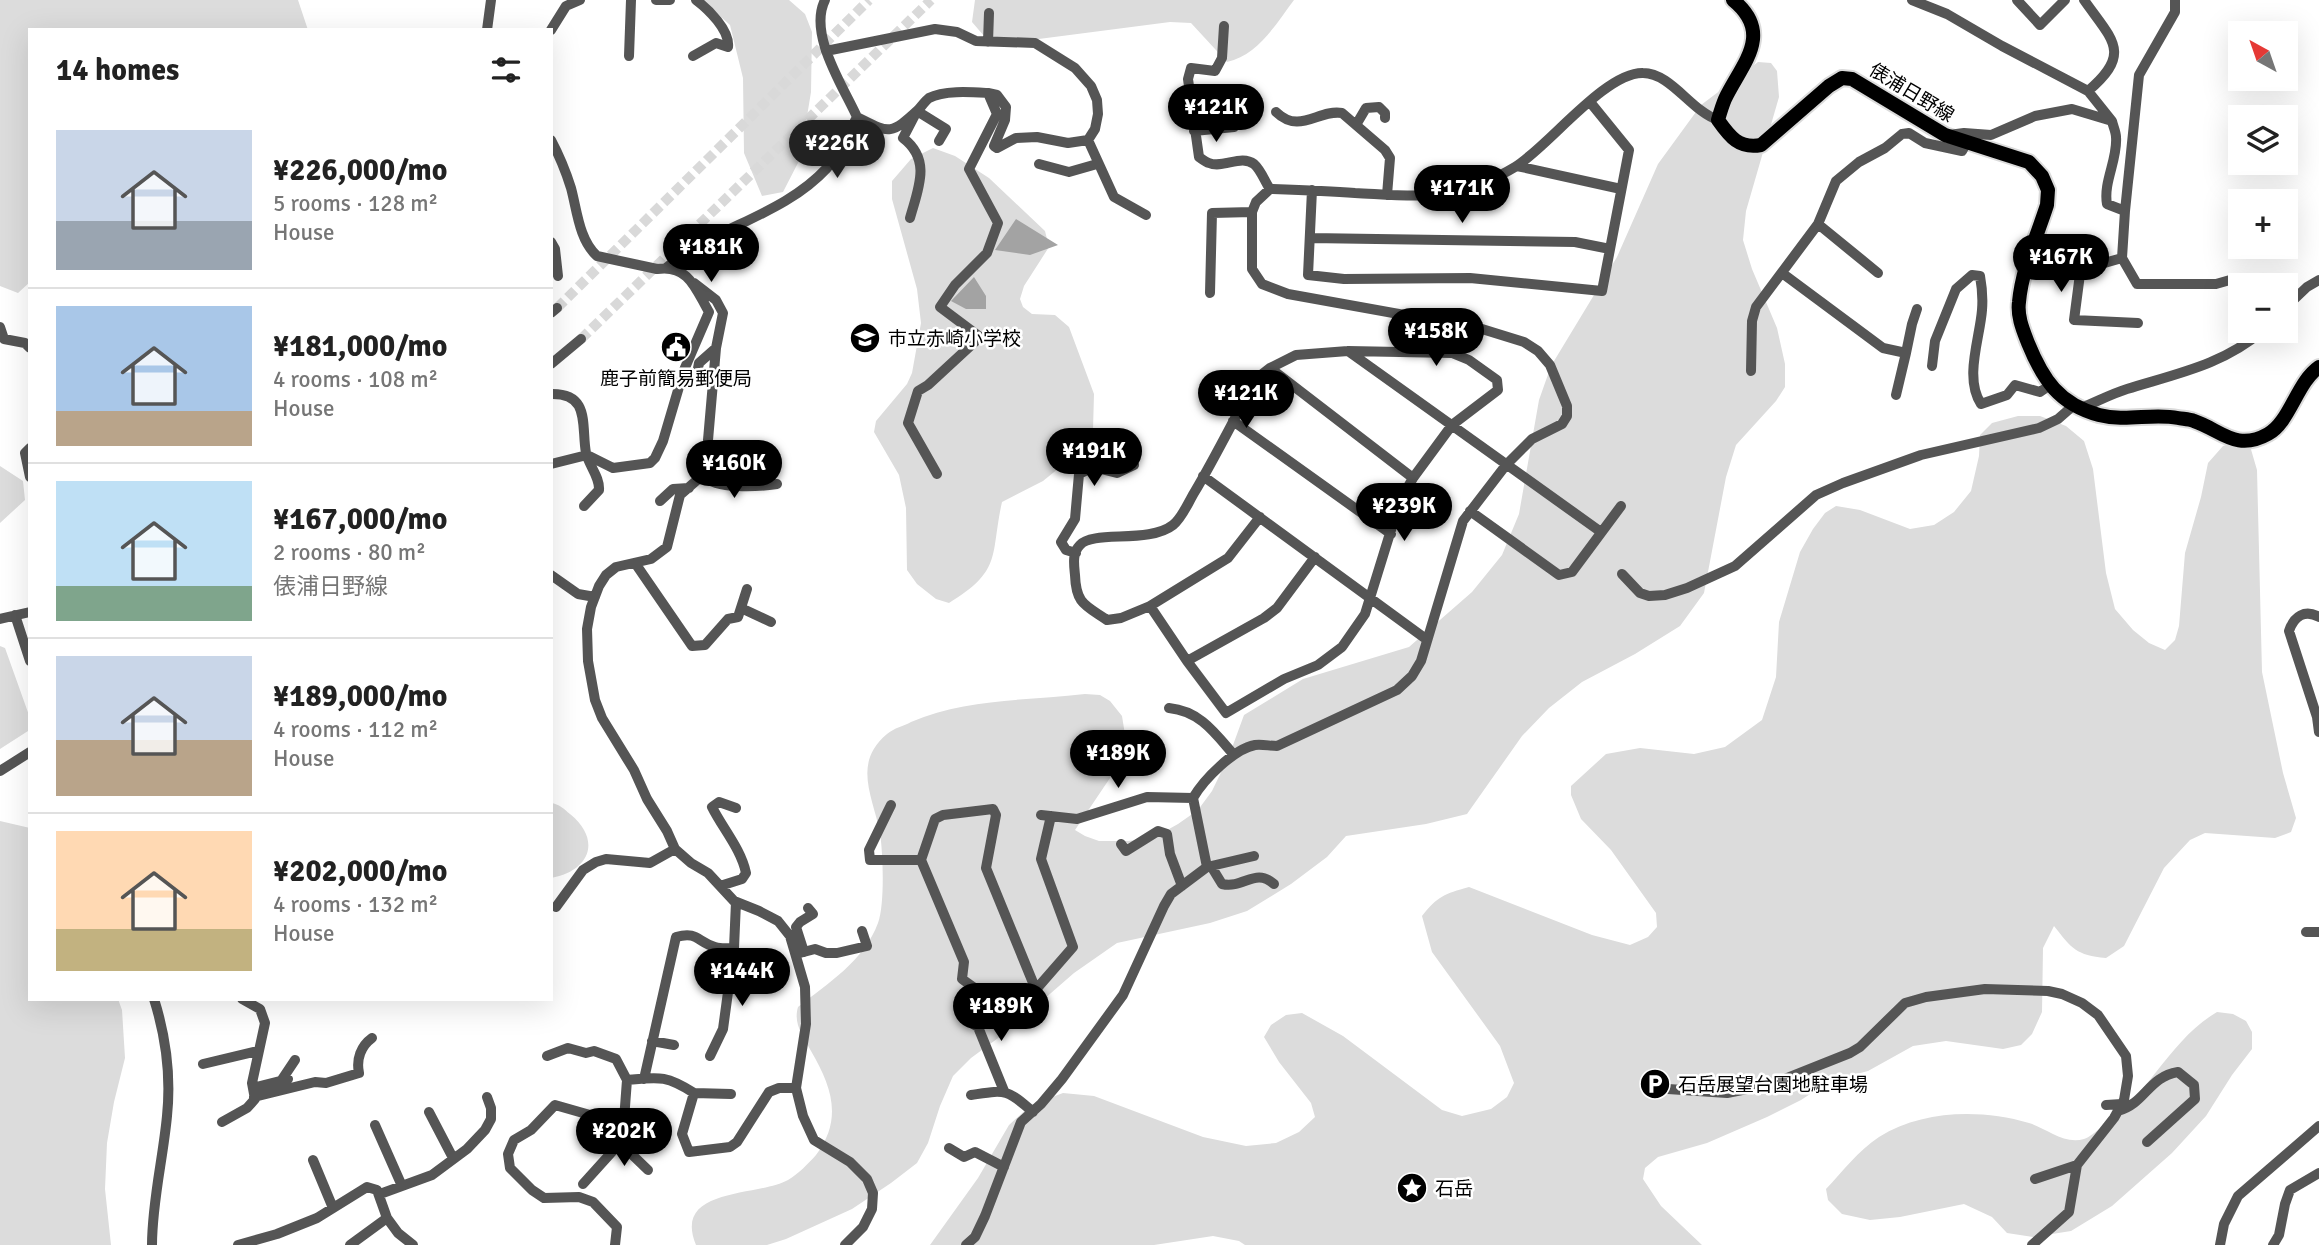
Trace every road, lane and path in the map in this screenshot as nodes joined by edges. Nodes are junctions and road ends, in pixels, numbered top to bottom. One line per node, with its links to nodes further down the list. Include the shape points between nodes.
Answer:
1 (491, 0): 17 (street)
2 (580, 0): 18 (street, via 566,6)
3 (631, 0): 23 (street)
4 (656, 0): 5 (street)
5 (670, 0)
6 (696, 0): 24 (street, via 722,27 729,42 728,47 716,43)
7 (825, 0): 22 (street, via 819,26)
8 (1733, 0): 33 (main road, via 1747,16 1753,35 1751,54 1724,100)
9 (1912, 0): 25 (street, via 1947,14)
10 (2017, 0): 14 (street, via 2040,25)
11 (2065, 0): 14 (street)
12 (2084, 0): 25 (street, via 2112,39 2115,60 2106,76)
13 (2175, 0): 51 (street, via 2175,12 2139,75)
14 (2053, 5)
15 (989, 13): 21 (street)
16 (1224, 26): 20 (street)
17 (487, 28)
18 (552, 28)
19 (1210, 39): 20 (street)
20 (1223, 40): 38 (street, via 1222,58 1215,71 1191,68 1188,79)
21 (988, 42): 22 (street, via 936,29); 41 (street, via 1035,43 1075,68 1097,100 1096,129)
22 (826, 51): 31 (street)
23 (629, 56)
24 (693, 56)
25 (2088, 91): 34 (street)
26 (988, 93): 29 (street, via 958,92 929,99); 41 (street, via 997,95 1006,107 993,146 997,148 1016,138); 96 (street, via 997,114 969,169 998,223 987,253 940,307 980,337 918,391 908,424)
27 (1590, 102): 33 (street, via 1623,77 1642,73 1660,76 1707,117); 46 (street); 47 (street, via 1629,150)
28 (1229, 106): 37 (street)
29 (917, 111): 31 (street, via 885,131); 40 (street, via 949,124); 54 (street, via 903,138 923,169)
30 (1276, 112): 35 (street, via 1291,121 1342,113)
31 (857, 117): 60 (street, via 828,167 809,185)
32 (1385, 118): 35 (street, via 1379,107 1366,108)
33 (1718, 120): 39 (main road, 俵浦日野線, via 1736,141 1749,147 1761,145 1842,78 1852,79)
34 (2112, 121): 39 (street, via 2072,110 2035,116 1992,135); 51 (street, via 2115,156 2105,195 2107,204)
35 (1356, 125): 50 (street, via 1370,144 1385,150 1390,158)
36 (1234, 127): 37 (street)
37 (1221, 128): 38 (street)
38 (1194, 131): 48 (street, via 1199,157 1210,164 1251,162)
39 (1945, 135): 42 (main road, 俵浦日野線)
40 (939, 141)
41 (1088, 141): 45 (street)
42 (1966, 142): 55 (street, via 1962,151 1902,134 1836,181); 84 (main road, 俵浦日野線, via 2029,162 2048,190 2018,304 2021,325 2039,370)
43 (553, 145): 60 (street, via 590,250 597,256)
44 (1039, 164): 45 (street, via 1069,172)
45 (1097, 164): 53 (street, via 1114,197)
46 (1517, 166): 47 (street); 50 (street, via 1450,194)
47 (1621, 189): 58 (street)
48 (1270, 190): 49 (street); 52 (street)
49 (1312, 190): 50 (street); 56 (street)
50 (1387, 195)
51 (2125, 211): 59 (street)
52 (1252, 212): 67 (street, via 1212,213); 93 (street, via 1252,269 1262,284 1274,290 1482,329 1538,351 1559,384 1567,416 1562,424 1532,439)
53 (1146, 215)
54 (910, 218)
55 (1818, 224): 61 (street); 62 (street)
56 (1310, 238): 58 (street, via 1575,242); 58 (street, via 1308,275 1470,278 1602,291)
57 (553, 246): 63 (street)
58 (1610, 249)
59 (2122, 258): 64 (street, via 2137,284); 70 (street, via 2080,274 2074,320)
60 (666, 268): 66 (street)
61 (1783, 273): 77 (street, via 1883,348); 82 (street, via 1756,307)
62 (1878, 273)
63 (558, 276)
64 (2228, 281)
65 (2319, 281): 68 (street)
66 (694, 283): 75 (street, via 716,300 723,313); 91 (street, via 709,312 684,370 656,458 650,463 613,468)
67 (1210, 293)
68 (2298, 296)
69 (1917, 309): 77 (street)
70 (2138, 323)
71 (0, 327): 74 (street, via 4,339)
72 (581, 339): 78 (street)
73 (2246, 343): 87 (street, via 2229,355)
74 (28, 346)
75 (716, 348): 83 (street, via 699,363); 97 (street, via 710,452)
76 (1348, 351): 81 (street, via 1296,355); 89 (street); 89 (street, via 1452,353 1497,380 1498,390)
77 (1906, 353): 86 (street)
78 (553, 362)
79 (1932, 366): 84 (street, via 1935,341 1956,289 1972,275 1980,276 1982,312 1974,393 1981,404 2007,395 2015,385 2040,392)
80 (2319, 367): 87 (main road, 俵浦日野線, via 2270,433 2251,441 2227,438 2195,421 2166,415 2123,418)
81 (1270, 368): 88 (street, via 1256,379); 99 (street)
82 (1751, 371)
83 (696, 379)
84 (2050, 384): 87 (main road, 俵浦日野線)
85 (553, 394): 91 (street, via 572,398 582,409)
86 (1896, 395)
87 (2078, 407): 112 (street, via 2039,428 1921,455 1816,495 1735,566 1687,588 1650,596 1640,593)
88 (1233, 421): 98 (street); 108 (street)
89 (1452, 425): 93 (street); 99 (street)
90 (28, 450): 95 (street)
91 (587, 455): 92 (street); 103 (street, via 599,490)
92 (553, 464)
93 (1506, 464): 105 (street); 107 (street)
94 (1134, 465): 109 (street, via 1117,473 1093,467 1079,474 1075,519 1061,542)
95 (28, 467)
96 (937, 474)
97 (702, 476): 100 (street, via 710,483); 101 (street)
98 (1203, 477): 106 (street); 109 (street, via 1175,524 1150,535 1090,539 1080,544)
99 (1413, 478): 108 (street, via 1400,501)
100 (777, 484)
101 (689, 488): 102 (street, via 673,489); 111 (street, via 680,495 667,547 651,559)
102 (660, 501)
103 (584, 506)
104 (1621, 506): 107 (street)
105 (1470, 512): 107 (street, via 1559,575 1572,572); 124 (street)
106 (1260, 517): 110 (street); 117 (street, via 1228,558)
107 (1601, 533)
108 (1391, 534): 116 (street)
109 (1076, 553): 117 (street, via 1076,592 1083,604 1107,620)
110 (1315, 557): 116 (street); 126 (street, via 1277,608)
111 (635, 563): 115 (street, via 616,567 606,575); 118 (street, via 692,646 705,645 728,619 738,617)
112 (1622, 574)
113 (553, 576): 115 (street, via 578,594)
114 (747, 589): 118 (street)
115 (595, 597): 135 (street, via 587,629 595,700)
116 (1370, 598): 124 (street); 126 (street, via 1365,614 1342,647 1318,665 1283,679 1226,713)
117 (1150, 606): 126 (street)
118 (741, 608): 123 (street)
119 (28, 612): 120 (street)
120 (15, 615): 122 (street); 125 (street)
121 (2319, 617): 128 (street, via 2302,614 2289,631)
122 (0, 619)
123 (771, 622)
124 (1426, 639): 130 (street, via 1412,676 1397,690 1278,746 1257,744)
125 (28, 655)
126 (1187, 661)
127 (1169, 708): 130 (street, via 1182,709 1209,725)
128 (2319, 732)
129 (28, 753): 131 (street)
130 (1234, 755): 132 (street)
131 (0, 771)
132 (1193, 798): 139 (street); 151 (street, via 1147,797 1077,819 1046,815 1041,859 1073,947)
133 (736, 808): 141 (street, via 719,802 712,807 746,873 742,879)
134 (885, 809): 138 (street, via 869,850 870,860)
135 (675, 849): 141 (street); 144 (street, via 650,863 596,862 583,870)
136 (1126, 852): 142 (street, via 1158,831 1167,834)
137 (1254, 856): 139 (street)
138 (921, 860): 151 (street, via 964,962 962,979 1008,1012 1019,1009); 151 (street, via 935,819 992,809 996,815 986,868)
139 (1209, 866): 140 (street, via 1222,884 1231,886 1257,877); 142 (street)
140 (1274, 884)
141 (720, 886): 143 (street)
142 (1182, 886): 176 (street, via 1164,906 1123,995)
143 (736, 902): 149 (street); 150 (street, via 778,921)
144 (556, 907)
145 (808, 908): 150 (street, via 813,914 796,928)
146 (862, 931): 150 (street, via 867,946 837,953 815,949)
147 (2306, 932): 148 (street)
148 (2319, 932)
149 (734, 948): 156 (street, via 716,948 698,936 676,937); 160 (street, via 723,1029)
150 (800, 953): 165 (street, via 806,1024)
151 (1036, 990)
152 (155, 1001): 197 (street, via 167,1057 167,1115)
153 (260, 1004): 158 (street, via 265,1023)
154 (968, 1021): 167 (street, via 978,1027)
155 (372, 1038): 168 (street, via 357,1063 359,1073 326,1083)
156 (652, 1041): 157 (street); 163 (street)
157 (674, 1045)
158 (258, 1051): 162 (street); 168 (street)
159 (547, 1056): 164 (street, via 568,1048 594,1051 616,1059)
160 (710, 1056)
161 (295, 1060): 168 (street, via 284,1080)
162 (203, 1064)
163 (644, 1079): 164 (street); 169 (street, via 667,1078)
164 (627, 1080): 177 (street)
165 (796, 1087): 169 (street, via 769,1092 730,1147 689,1152 682,1134 682,1113); 202 (street, via 814,1140 850,1161 873,1193 872,1209 863,1227)
166 (1668, 1089): 174 (street, via 1727,1093 1772,1084 1850,1053 1905,1003 1926,997 1984,989 2048,991 2098,1015 2126,1056 2128,1076)
167 (1004, 1091): 171 (street); 176 (street)
168 (254, 1093): 178 (street, via 255,1100 247,1108)
169 (694, 1093): 170 (street)
170 (731, 1094)
171 (971, 1095)
172 (487, 1097): 184 (street, via 491,1119 485,1130)
173 (2106, 1105): 174 (street)
174 (2120, 1108): 181 (street, via 2131,1107 2163,1074 2178,1072 2194,1085 2195,1099); 186 (street)
175 (429, 1112): 184 (street)
176 (1033, 1112): 187 (street, via 1021,1122)
177 (624, 1120): 182 (street); 201 (street, via 615,1131 604,1119 555,1105 514,1140 508,1154 510,1168 544,1198 579,1197 593,1202 617,1227)
178 (222, 1122)
179 (375, 1125): 192 (street)
180 (2319, 1126): 205 (street, via 2238,1196)
181 (2147, 1142)
182 (620, 1143): 188 (street); 191 (street)
183 (949, 1148): 187 (street, via 964,1157 975,1152)
184 (453, 1158): 192 (street, via 432,1175)
185 (313, 1160): 194 (street)
186 (2077, 1165): 190 (street); 204 (street, via 2069,1212)
187 (1004, 1167): 203 (street, via 975,1237)
188 (648, 1170)
189 (2319, 1173): 206 (street, via 2290,1189)
190 (2035, 1179)
191 (583, 1184)
192 (402, 1186): 193 (street)
193 (380, 1194): 194 (street, via 367,1187); 195 (street)
194 (333, 1208): 196 (street)
195 (387, 1218): 199 (street); 200 (street)
196 (273, 1241): 198 (street)
197 (152, 1245)
198 (238, 1245)
199 (350, 1245)
200 (413, 1245)
201 (615, 1245)
202 (845, 1245)
203 (966, 1245)
204 (2032, 1245)
205 (2220, 1245)
206 (2273, 1245)

